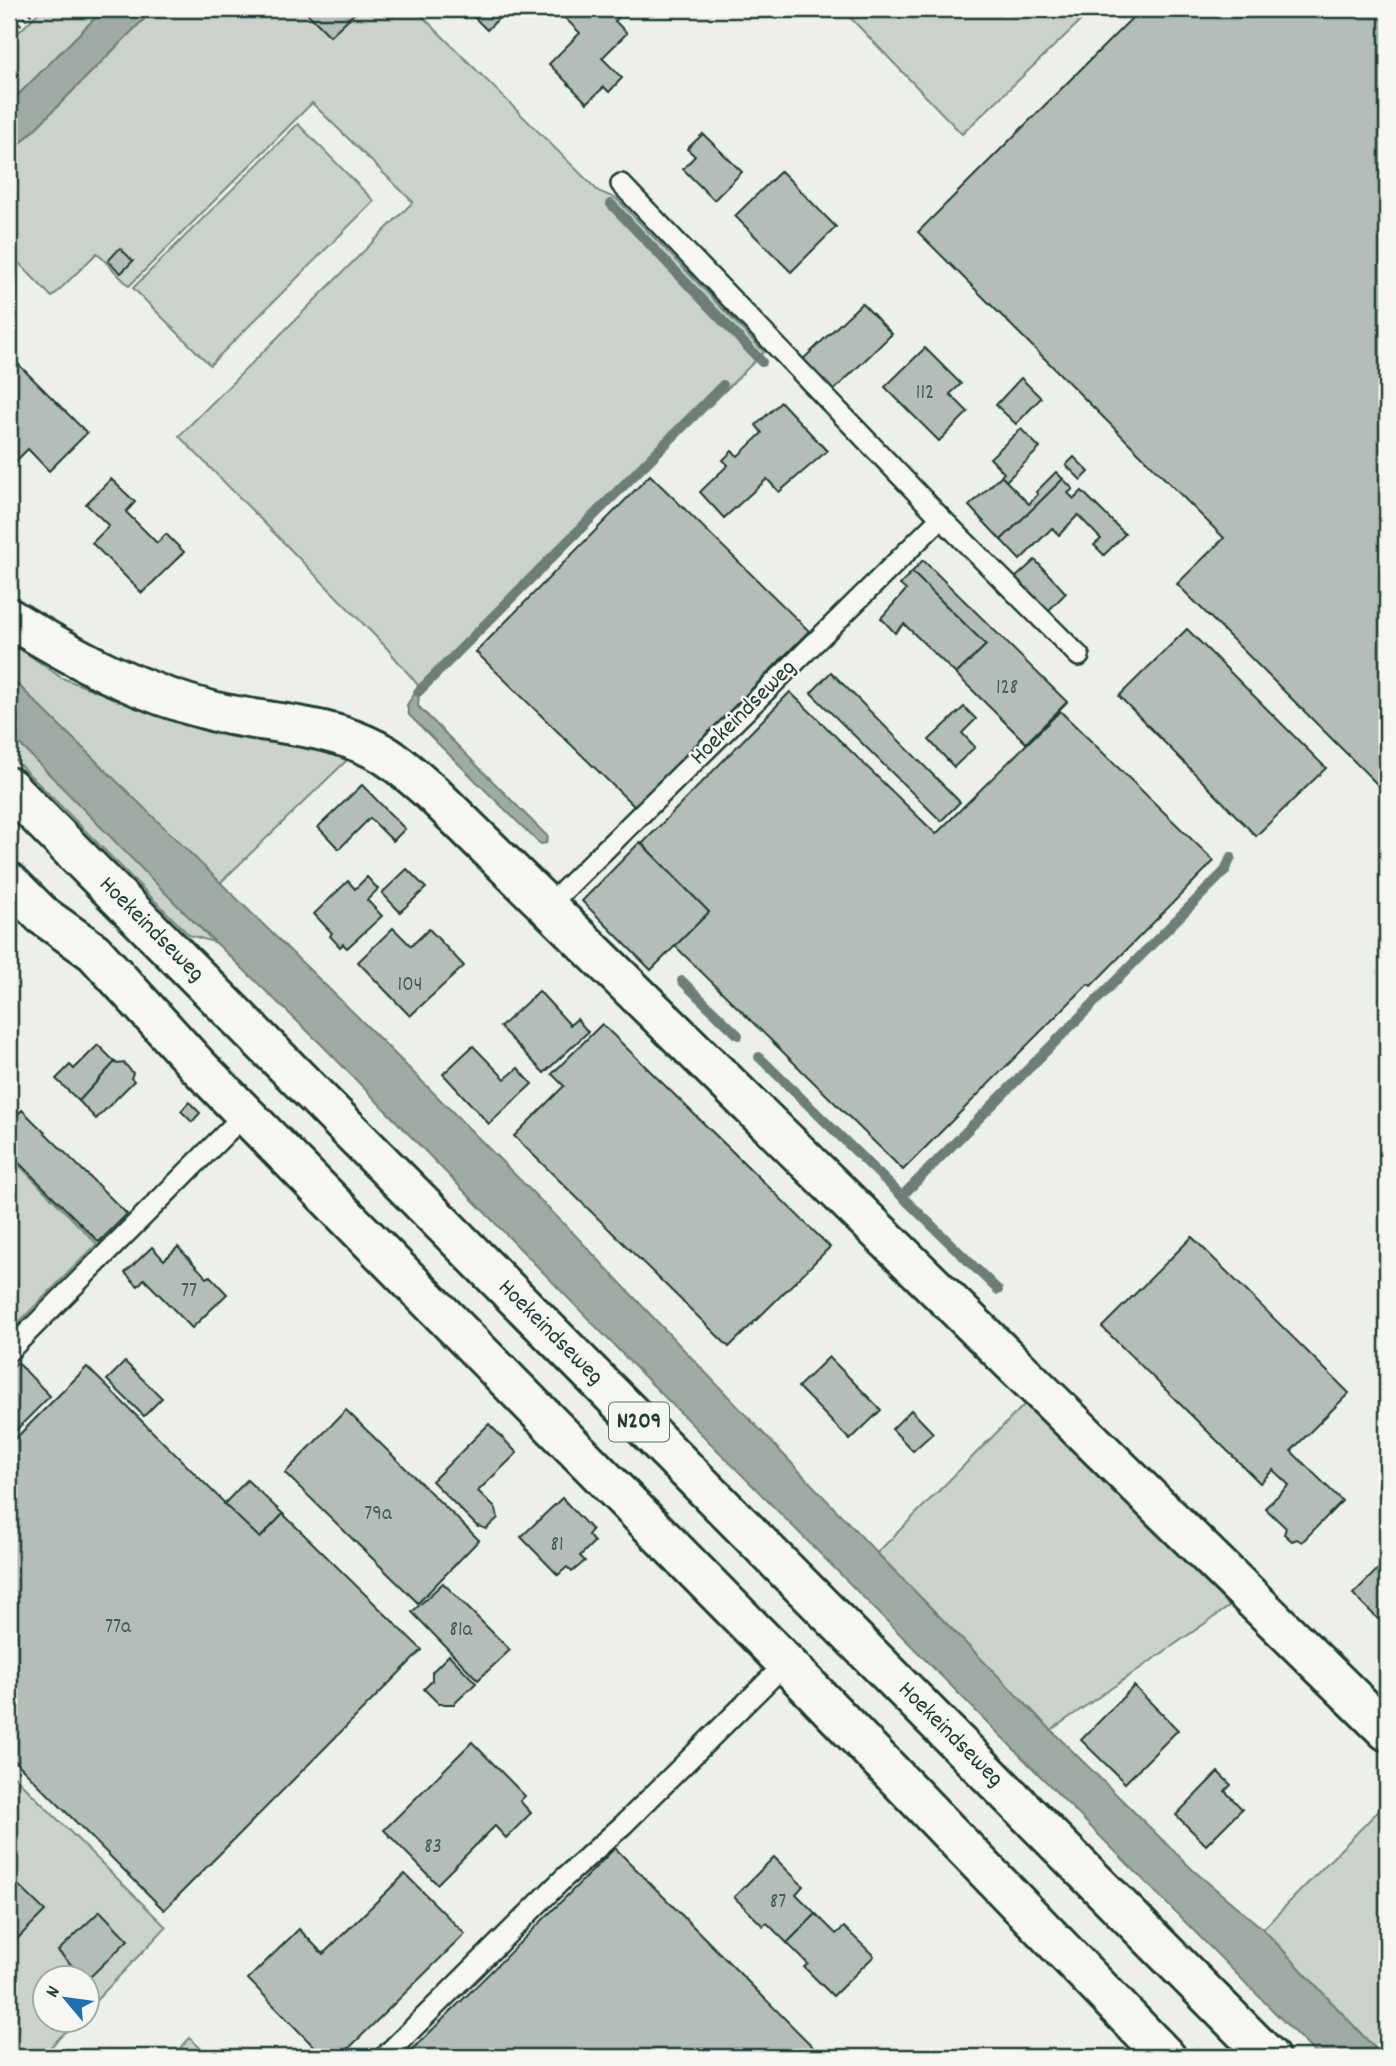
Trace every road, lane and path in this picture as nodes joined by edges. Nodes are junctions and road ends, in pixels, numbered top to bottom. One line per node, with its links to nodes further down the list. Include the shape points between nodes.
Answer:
1 (34, 9): 2 (path)
2 (9, 34)
3 (621, 184): 4 (lane)
4 (941, 518): 6 (lane); 9 (lane, Hoekeindseweg)
5 (9, 618): 9 (street, via 71,656 135,687 217,712 318,729 376,750 431,792)
6 (1079, 656)
7 (9, 787): 16 (street, Hoekeindseweg / N209)
8 (9, 882): 10 (street, via 42,915 94,952)
9 (547, 907): 13 (street)
10 (246, 1113): 11 (lane); 12 (street)
11 (9, 1351)
12 (786, 1662): 14 (lane); 15 (street)
13 (1387, 1731)
14 (384, 2057)
15 (1166, 2057)
16 (1269, 2057)

